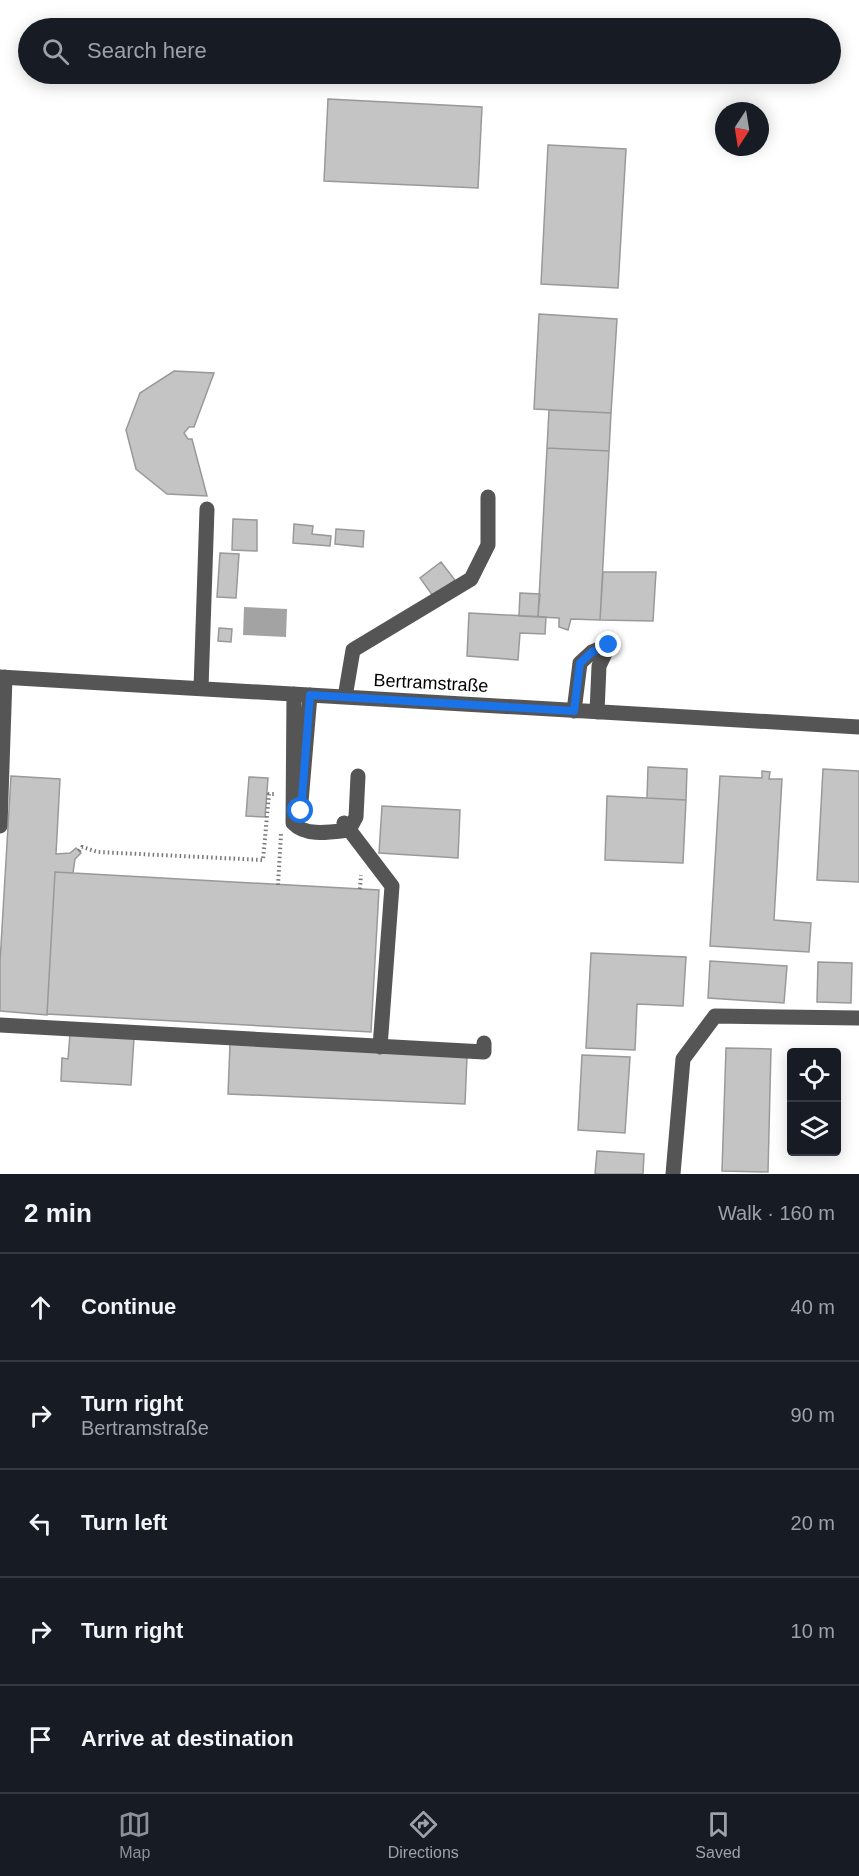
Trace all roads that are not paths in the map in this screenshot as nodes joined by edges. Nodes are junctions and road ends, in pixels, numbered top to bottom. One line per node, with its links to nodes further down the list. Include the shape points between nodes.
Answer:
1 (488, 497): 6 (street, via 488,545 471,579 353,650)
2 (207, 509): 4 (street)
3 (2, 677): 4 (street, Bertramstraße); 11 (street)
4 (201, 688): 5 (street, Bertramstraße)
5 (302, 694): 6 (street, Bertramstraße); 12 (street, via 293,823 298,829 311,832)
6 (345, 697): 7 (street, Bertramstraße)
7 (574, 711): 8 (street, Bertramstraße); 8 (street, via 580,663 592,652 609,645 599,666)
8 (597, 712): 9 (street, Bertramstraße)
9 (859, 727)
10 (354, 776): 12 (street, via 356,817)
11 (0, 826)
12 (346, 826): 16 (street, via 392,885)
13 (859, 1018): 17 (street, via 714,1016 682,1059)
14 (0, 1025): 16 (street)
15 (484, 1043): 16 (street, via 484,1052)
16 (380, 1047)
17 (673, 1174)

